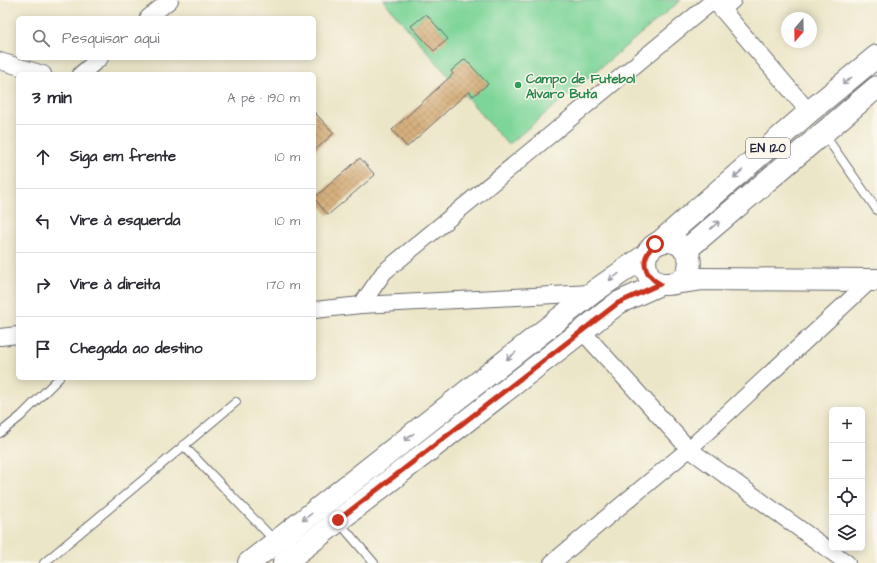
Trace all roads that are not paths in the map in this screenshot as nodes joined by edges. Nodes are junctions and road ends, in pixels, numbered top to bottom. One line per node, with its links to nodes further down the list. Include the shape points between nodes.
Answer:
1 (170, 0): 3 (street)
2 (721, 3): 10 (street); 18 (street, via 384,272)
3 (150, 16)
4 (877, 56): 10 (main road, EN 120, one-way to 10)
5 (98, 60): 8 (street)
6 (0, 61): 7 (street)
7 (36, 72)
8 (82, 72)
9 (877, 87): 11 (main road, EN 120)
10 (809, 112): 13 (main road, EN 120, one-way to 13)
11 (823, 132): 12 (lane); 14 (main road, EN 120, one-way to 11)
12 (877, 210)
13 (654, 248): 14 (main road, via 675,242); 16 (main road, via 645,262 646,269 654,280); 17 (main road, EN 120, one-way to 17)
14 (686, 250): 16 (main road, via 689,271)
15 (874, 280): 16 (main road, via 702,279); 27 (street)
16 (670, 283): 20 (main road, via 618,303)
17 (592, 292): 18 (street); 29 (main road, EN 120, one-way to 29)
18 (361, 306): 19 (street)
19 (316, 310)
20 (582, 330): 27 (street); 28 (main road)
21 (16, 335): 22 (street)
22 (0, 337)
23 (57, 380): 25 (lane)
24 (236, 402): 26 (lane)
25 (0, 433)
26 (183, 446): 29 (lane); 30 (lane)
27 (689, 449): 34 (street); 35 (street)
28 (338, 520): 32 (main road); 33 (lane)
29 (276, 542): 31 (main road, EN 120)
30 (44, 563)
31 (249, 563)
32 (284, 563)
33 (374, 563)
34 (552, 563)
35 (847, 563)

